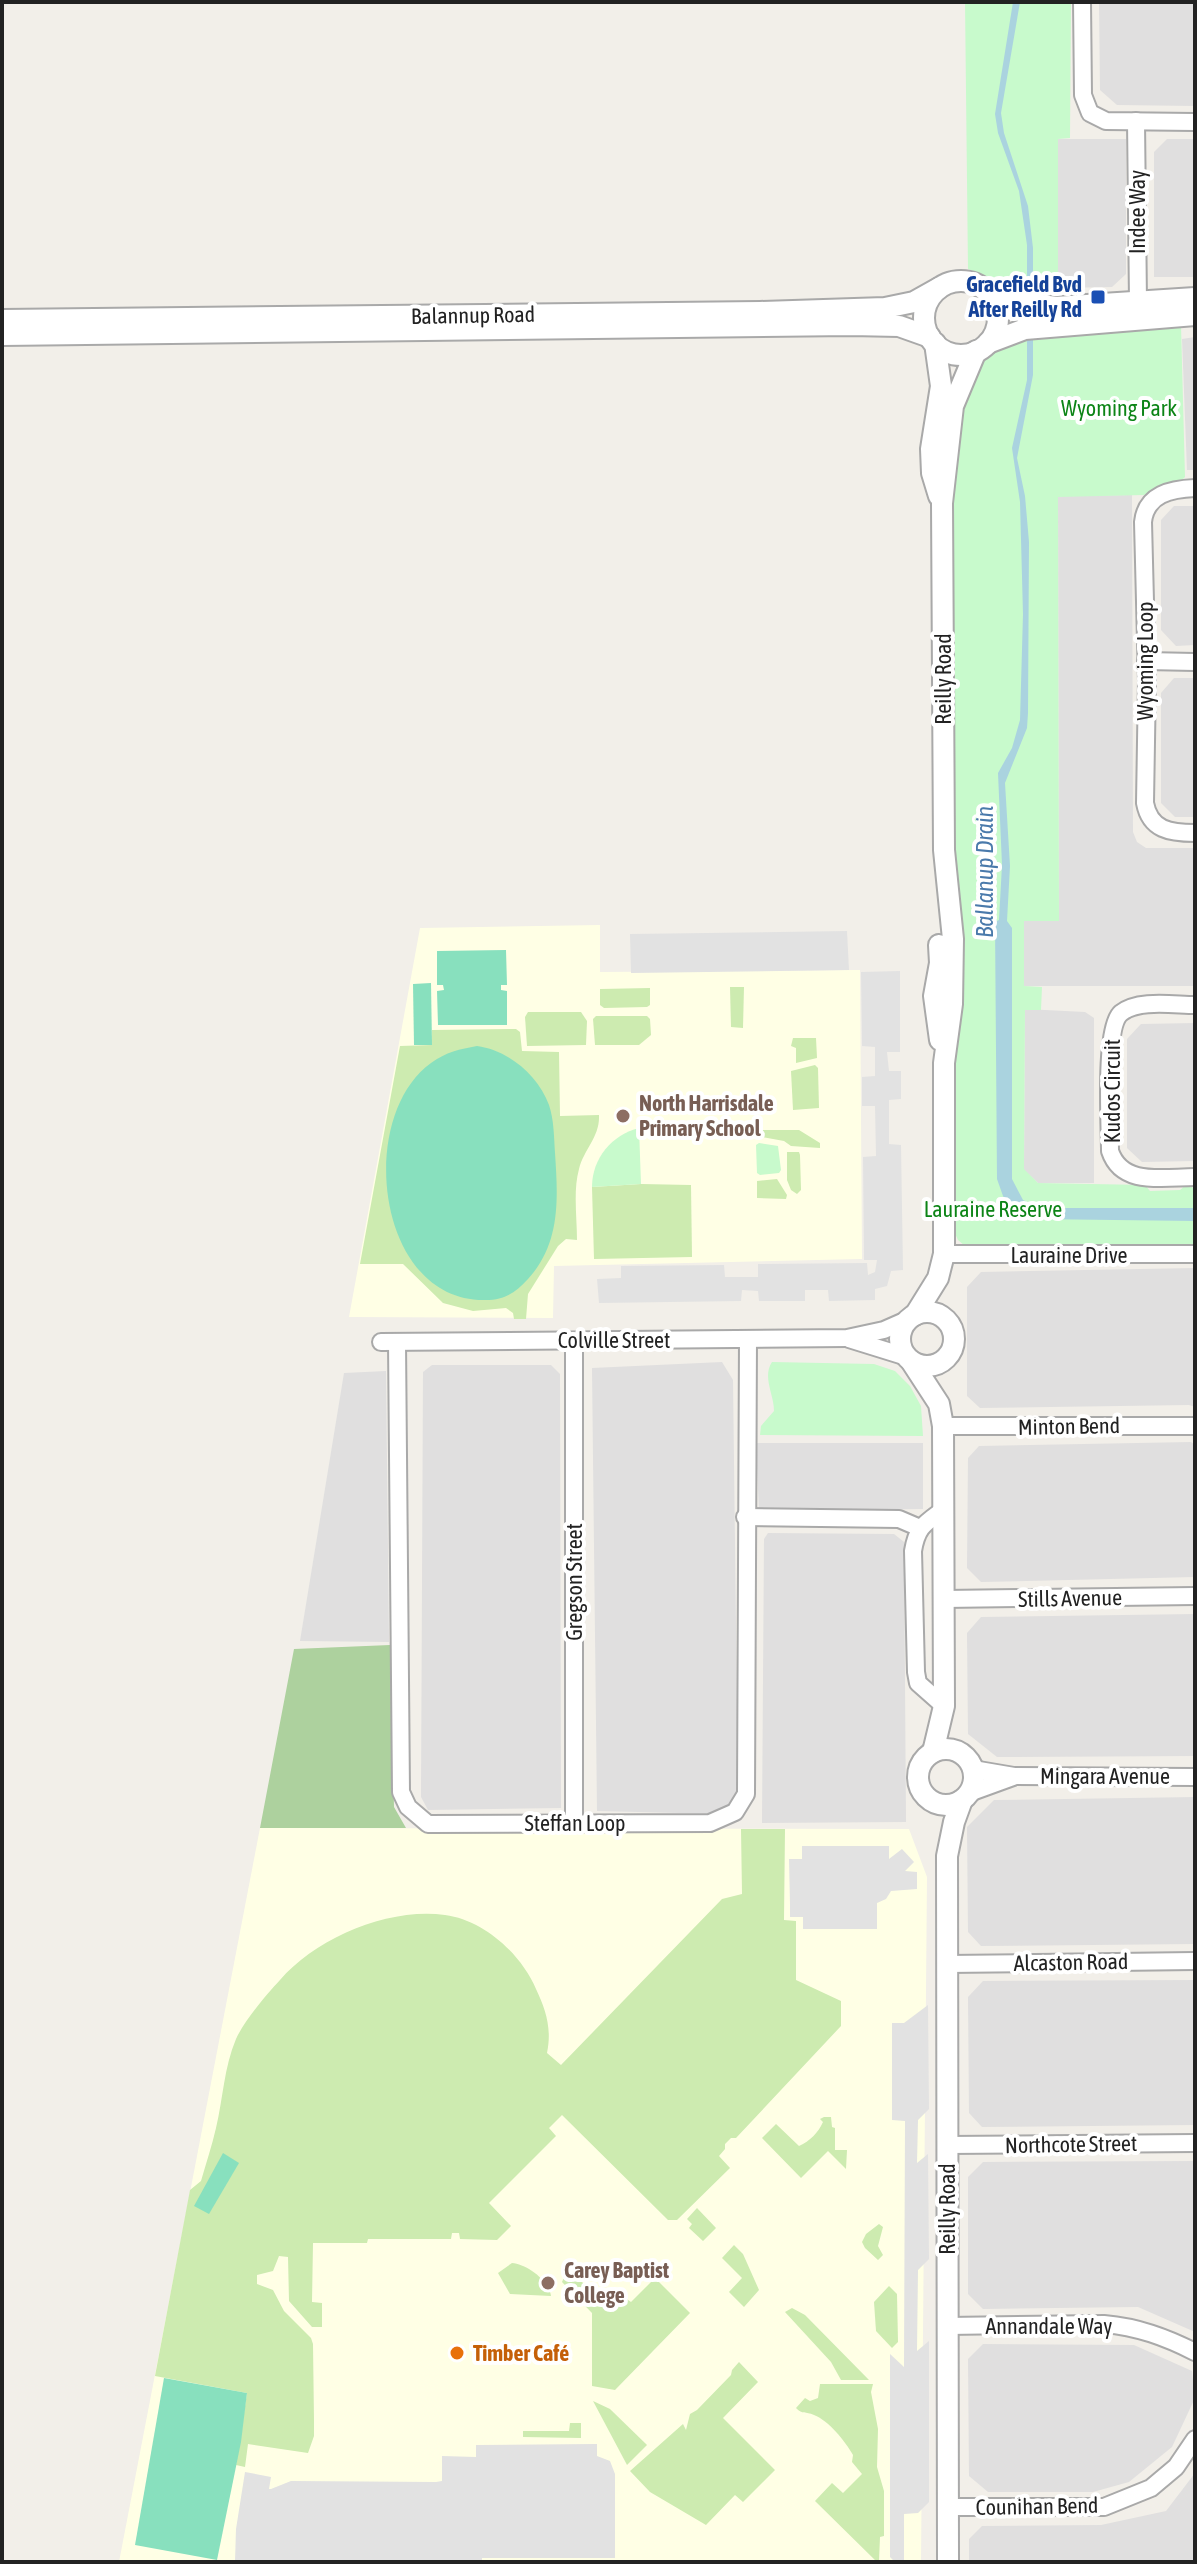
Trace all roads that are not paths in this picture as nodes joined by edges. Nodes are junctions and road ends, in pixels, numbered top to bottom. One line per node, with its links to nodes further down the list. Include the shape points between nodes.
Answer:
1 (1082, 2): 2 (street, via 1085,105 1102,120)
2 (1136, 121): 3 (street); 7 (street, Indee Way)
3 (1195, 122)
4 (939, 288): 5 (street, via 962,281); 10 (street, Balannup Road, via 914,302 885,308); 12 (street, via 924,315)
5 (986, 291): 7 (street, via 1043,306); 13 (street, via 998,317 997,328)
6 (1195, 298): 7 (street)
7 (1138, 302)
8 (1195, 315): 13 (street, via 1025,329)
9 (2, 320): 10 (street, Balannup Road)
10 (69, 328): 11 (street, Balannup Road); 12 (street, Balannup Road, via 851,325 899,326)
11 (2, 335)
12 (932, 340): 13 (street, via 956,354); 15 (street, Reilly Road, via 941,386 932,473)
13 (982, 347): 15 (street, Reilly Road, via 953,406)
14 (1195, 488): 16 (street, Wyoming Loop, via 1166,491 1144,517)
15 (942, 503): 21 (street, Reilly Road, via 944,855 934,991 944,1063)
16 (1146, 661): 17 (street); 18 (street, Wyoming Loop, via 1147,813 1160,829)
17 (1195, 662)
18 (1195, 833)
19 (1195, 1005): 20 (street, Kudos Circuit, via 1141,1005 1116,1019 1111,1038 1110,1151 1127,1174)
20 (1195, 1177)
21 (944, 1254): 22 (street, Lauraine Drive); 23 (street, Reilly Road)
22 (1195, 1254)
23 (938, 1278): 24 (street, Reilly Road); 25 (street, Reilly Road)
24 (912, 1317): 25 (street, via 935,1313); 26 (street, Colville Street); 31 (street, via 900,1334)
25 (948, 1322): 30 (street, via 954,1340)
26 (847, 1338): 27 (street, Colville Street); 31 (street, Colville Street)
27 (748, 1339): 28 (street, Colville Street); 36 (street, Steffan Loop)
28 (574, 1341): 29 (street, Colville Street); 48 (street, Gregson Street)
29 (389, 1342): 48 (street, Steffan Loop, via 401,1792 408,1807 428,1824)
30 (949, 1355): 31 (street, via 933,1366); 32 (street)
31 (909, 1359): 32 (street)
32 (939, 1404): 33 (street)
33 (943, 1426): 34 (street, Minton Bend); 35 (street)
34 (1195, 1426)
35 (943, 1510): 37 (street); 39 (street)
36 (745, 1517): 37 (street, via 899,1519); 48 (street, Steffan Loop, via 746,1794 741,1806 710,1823)
37 (920, 1528): 40 (street, via 913,1551 916,1672 918,1683)
38 (1195, 1596): 39 (street, Stills Avenue)
39 (944, 1599): 40 (street)
40 (944, 1708): 41 (street); 42 (street)
41 (956, 1751): 42 (street); 43 (street)
42 (933, 1752): 47 (street, via 918,1772 921,1788)
43 (973, 1769): 44 (street, Mingara Avenue); 46 (street)
44 (1014, 1776): 45 (street, Mingara Avenue); 46 (street, Mingara Avenue)
45 (1195, 1777)
46 (966, 1797): 47 (street, via 947,1805); 49 (street, Reilly Road)
47 (932, 1801): 49 (street, Reilly Road)
48 (574, 1823)
49 (947, 1856): 51 (street, Reilly Road)
50 (1195, 1961): 51 (street, Alcaston Road)
51 (947, 1964): 53 (street, Reilly Road)
52 (1195, 2143): 53 (street, Northcote Street)
53 (946, 2145): 54 (street, Reilly Road)
54 (947, 2326): 55 (street, Annandale Way, via 1128,2326); 57 (street, Reilly Road)
55 (1195, 2352)
56 (1195, 2439): 57 (street, Counihan Bend, via 1176,2467 1151,2488 1104,2507)
57 (949, 2507): 58 (street, Reilly Road)
58 (948, 2562)

